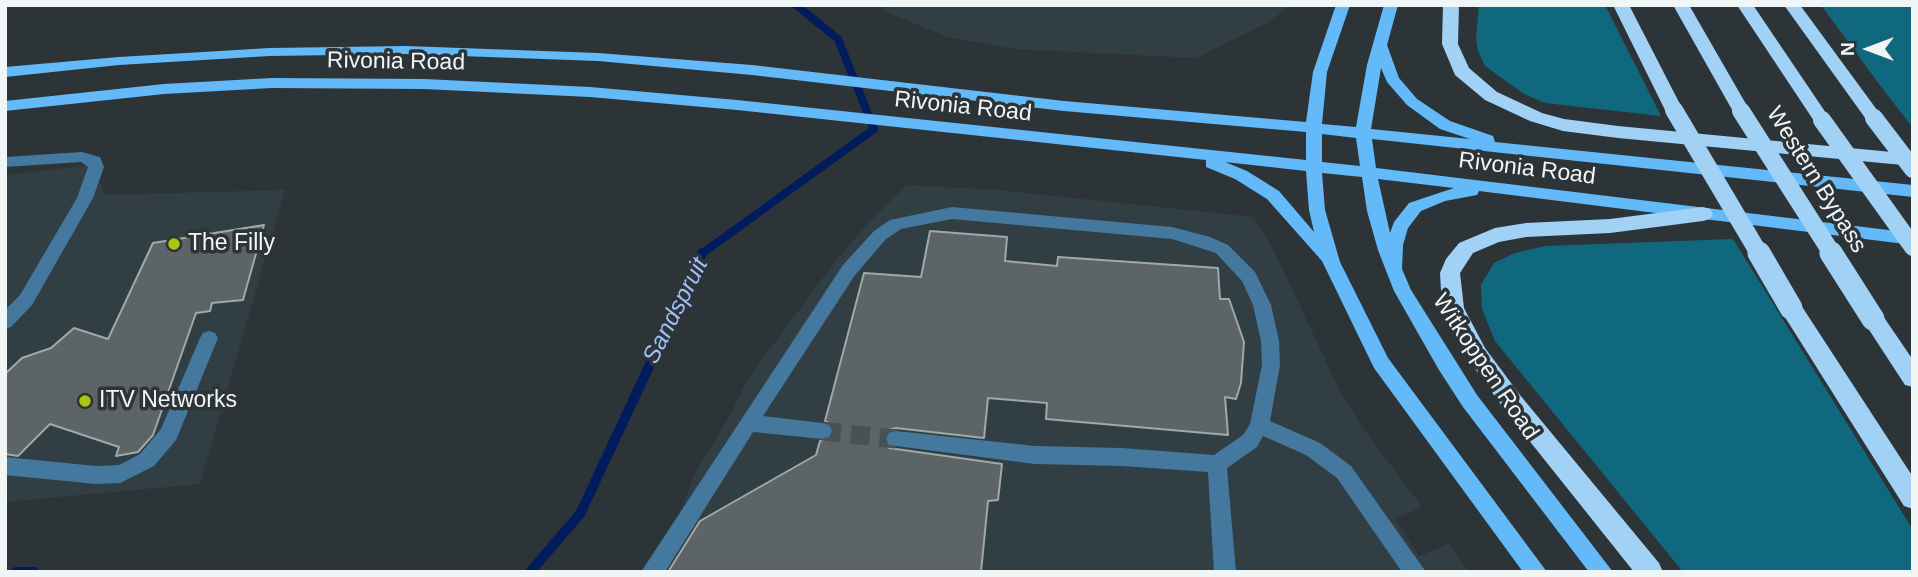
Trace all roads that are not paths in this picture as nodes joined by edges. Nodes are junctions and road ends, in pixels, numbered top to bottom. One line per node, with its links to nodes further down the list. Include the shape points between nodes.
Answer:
1 (1343, 5): 11 (main road, via 1320,72)
2 (1391, 5): 8 (main road, Witkoppen Road)
3 (1451, 5): 15 (highway, via 1450,44 1461,71 1491,96 1536,117 1618,132)
4 (1621, 5): 36 (highway, bridge, via 1674,110 1791,308)
5 (1682, 5): 29 (highway, Western Bypass, bridge, via 1741,111)
6 (1745, 5): 24 (highway, Western Bypass, bridge)
7 (1792, 5): 18 (highway, bridge)
8 (1379, 44): 12 (main road, Witkoppen Road); 13 (main road, via 1392,79 1422,111 1459,131)
9 (5, 72): 11 (main road, Rivonia Road, via 270,52 406,50 598,57)
10 (5, 106): 14 (main road, Rivonia Road, via 272,83 530,88 737,105)
11 (1313, 128): 12 (main road, Rivonia Road); 17 (main road)
12 (1363, 134): 13 (main road, Rivonia Road); 19 (main road, Witkoppen Road)
13 (1535, 153): 21 (main road, Rivonia Road)
14 (1182, 154): 17 (main road, Rivonia Road); 25 (main road, via 1231,170 1263,187)
15 (1913, 160)
16 (5, 162): 27 (lane, via 88,158 96,163 85,198 26,300)
17 (1313, 166): 19 (main road, Rivonia Road); 25 (main road, via 1317,209)
18 (1913, 169)
19 (1367, 172): 20 (main road, Rivonia Road); 26 (main road, Witkoppen Road)
20 (1499, 189): 22 (main road, Rivonia Road); 26 (main road, via 1442,196 1415,207 1398,234)
21 (1913, 191)
22 (1703, 214): 23 (main road, Rivonia Road); 42 (highway, via 1495,235 1466,248 1450,273 1453,308 1477,354)
23 (1913, 239)
24 (1913, 247)
25 (1331, 262): 40 (main road, via 1381,363)
26 (1396, 274): 41 (main road, Witkoppen Road, via 1418,319 1470,401)
27 (5, 322)
28 (209, 338): 35 (lane, via 169,433 135,468 96,475)
29 (1913, 378)
30 (748, 423): 31 (lane, via 849,270 880,235 896,224 952,214 1172,233 1222,249 1249,277 1262,305 1270,341 1271,365); 32 (lane); 37 (lane)
31 (1259, 425): 34 (lane, via 1250,441); 39 (lane, via 1313,449 1344,472)
32 (822, 431)
33 (896, 439): 34 (lane, via 1035,454)
34 (1217, 464): 38 (lane)
35 (5, 466)
36 (1913, 498)
37 (652, 572)
38 (1225, 572)
39 (1415, 572)
40 (1536, 572)
41 (1602, 572)
42 (1650, 572)

